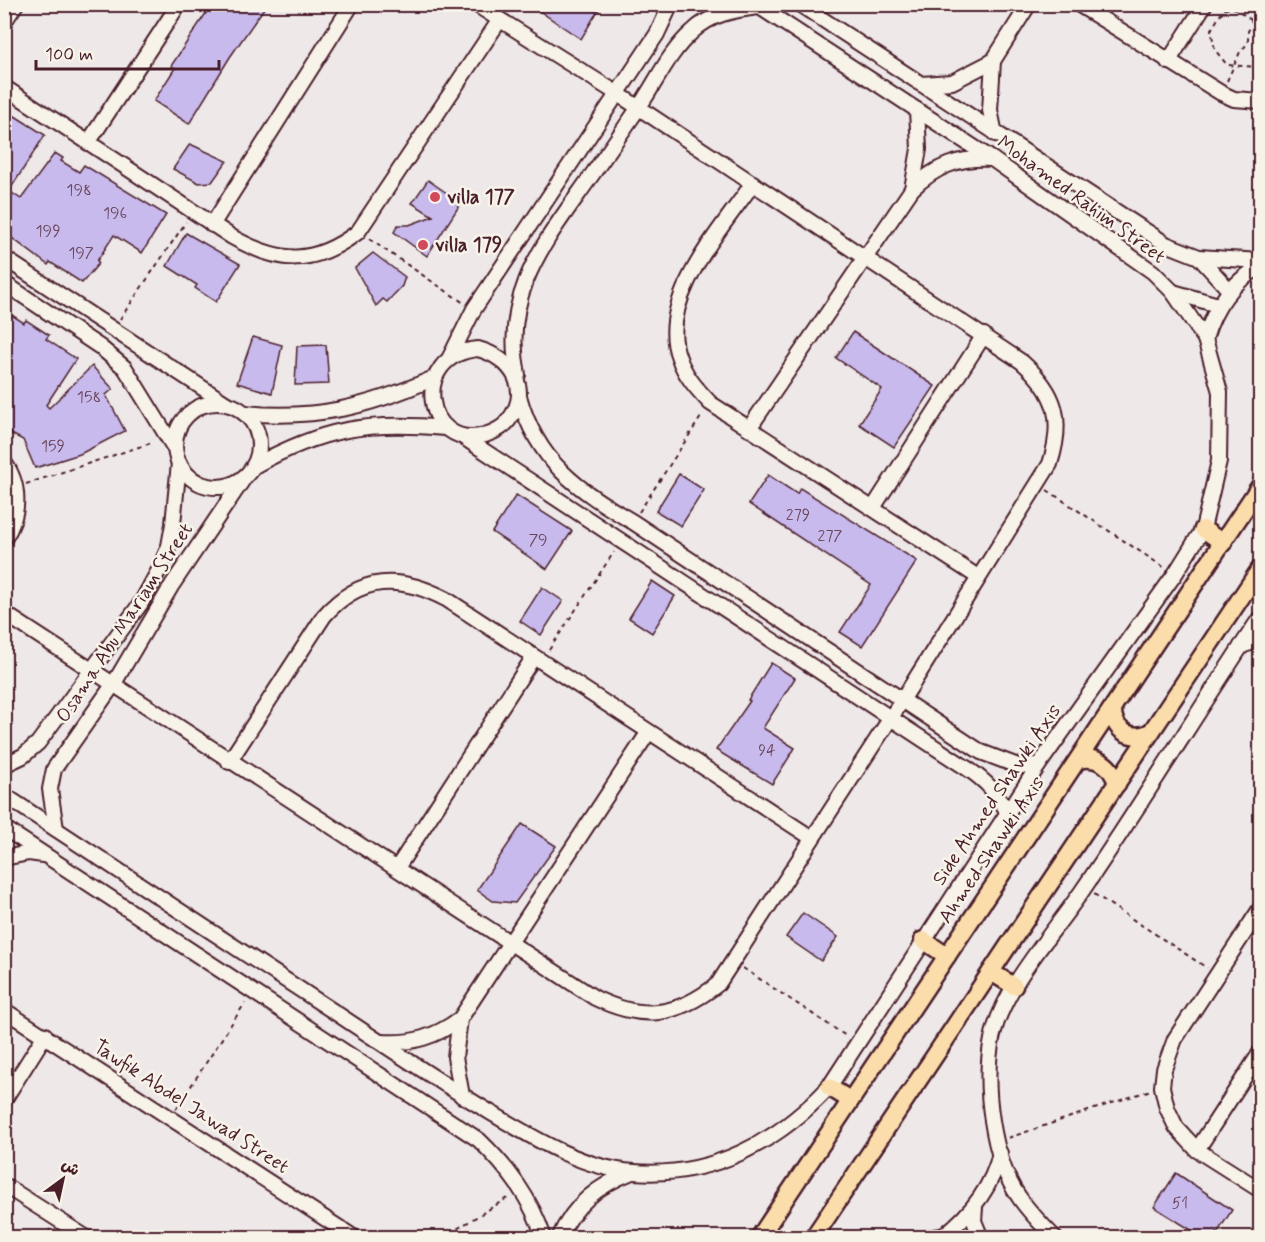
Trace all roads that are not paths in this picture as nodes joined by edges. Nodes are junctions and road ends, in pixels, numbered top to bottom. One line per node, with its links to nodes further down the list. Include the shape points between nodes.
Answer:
1 (16, 4): 12 (street)
2 (179, 4): 24 (street)
3 (352, 4): 28 (street)
4 (475, 4): 11 (street)
5 (671, 4): 19 (street, via 657,34)
6 (799, 4): 13 (street, Mohamed Rahim Street)
7 (1029, 4): 15 (street)
8 (1078, 4): 16 (street)
9 (1205, 4): 16 (street)
10 (757, 6): 14 (street, Mohamed Rahim Street); 21 (street, via 732,10 693,30)
11 (499, 21): 19 (street); 28 (street, via 357,232 326,253 292,258 257,250)
12 (4, 22)
13 (849, 39): 14 (street); 17 (street, Mohamed Rahim Street)
14 (838, 57): 22 (street, Mohamed Rahim Street)
15 (993, 61): 17 (street, via 952,82); 23 (street, via 990,110)
16 (1168, 62): 20 (street, via 1234,99)
17 (920, 84): 23 (street, Mohamed Rahim Street)
18 (4, 87): 24 (street)
19 (618, 94): 21 (street); 40 (street, via 474,309)
20 (1260, 101)
21 (639, 108): 26 (street); 41 (street, via 544,242 527,276 514,329)
22 (917, 110): 25 (street, Mohamed Rahim Street); 27 (street, via 919,149)
23 (995, 134): 30 (street, Mohamed Rahim Street, via 1166,244)
24 (88, 142): 28 (street)
25 (992, 159): 27 (street, via 948,163 928,173); 36 (street, Mohamed Rahim Street, via 1131,256)
26 (753, 183): 29 (street); 47 (street, via 688,279 677,304 673,331 678,357 690,381 710,403)
27 (912, 189): 29 (street)
28 (212, 225)
29 (865, 257): 38 (street); 47 (street)
30 (1199, 257): 32 (street, Mohamed Rahim Street); 35 (street)
31 (4, 258): 44 (street)
32 (1260, 261)
33 (1260, 267): 35 (street)
34 (4, 283): 49 (street, via 119,362 135,380)
35 (1230, 291): 37 (street)
36 (1173, 292): 37 (street); 39 (street, Mohamed Rahim Street)
37 (1218, 305): 39 (street)
38 (984, 335): 55 (street); 60 (street, via 1039,377 1051,397 1057,419 1057,442 1050,464)
39 (1205, 339): 56 (street, Mohamed Rahim Street, via 1220,392 1222,426 1217,473)
40 (450, 357): 41 (street, via 463,350 478,349 506,361); 42 (street)
41 (518, 375): 43 (street)
42 (434, 378): 45 (street, via 393,396 320,414); 46 (street, via 431,392 437,417)
43 (519, 396): 48 (street, via 516,411 495,432); 68 (street, via 526,422 572,483)
44 (227, 404): 45 (street); 49 (street, via 213,403 189,413)
45 (244, 413): 52 (street, via 259,438)
46 (445, 428): 48 (street); 52 (street, via 399,423 359,425 288,447)
47 (750, 428): 55 (street)
48 (463, 437): 70 (street)
49 (172, 443): 51 (street)
50 (4, 462): 57 (street, via 17,487 16,508)
51 (179, 463): 53 (street, via 200,484 223,486); 66 (street, Osama Abu Mariam Street, via 173,524 160,568 141,603)
52 (254, 466): 53 (street)
53 (244, 478): 67 (street, Osama Abu Mariam Street, via 172,585)
54 (1260, 486): 58 (main road, Ahmed Shawki Axis)
55 (873, 508): 60 (street)
56 (1203, 529): 58 (main road); 76 (street, Side Ahmed Shawki Axis)
57 (4, 539)
58 (1223, 543): 69 (main road, Ahmed Shawki Axis)
59 (1260, 569): 71 (main road)
60 (978, 577): 68 (street)
61 (4, 614): 66 (street)
62 (1260, 618): 64 (street)
63 (1260, 640): 64 (street)
64 (1241, 646): 93 (street, via 1084,888)
65 (537, 660): 72 (street); 74 (street, via 424,588 397,583 355,590 324,616); 85 (street)
66 (91, 670): 67 (street); 75 (street, Osama Abu Mariam Street, via 38,743)
67 (113, 685): 74 (street); 81 (street, Osama Abu Mariam Street, via 54,769 50,789)
68 (903, 699): 70 (street); 76 (street, via 981,752 1018,766)
69 (1113, 708): 71 (main road, via 1117,726 1126,734 1139,737); 73 (main road, Ahmed Shawki Axis)
70 (889, 717): 79 (street, via 985,780); 82 (street)
71 (1151, 732): 77 (main road)
72 (648, 733): 82 (street); 89 (street)
73 (1078, 760): 77 (main road, via 1101,761 1110,768); 91 (main road, Ahmed Shawki Axis)
74 (229, 762): 85 (street)
75 (4, 765)
76 (1038, 766): 79 (street, Side Ahmed Shawki Axis)
77 (1117, 784): 92 (main road)
78 (4, 795): 81 (street)
79 (1008, 813): 88 (street, Side Ahmed Shawki Axis)
80 (4, 828): 83 (street)
81 (56, 829): 87 (street)
82 (812, 838): 89 (street, via 718,984 697,1000 672,1011 645,1014 619,1009 595,998)
83 (46, 855): 84 (street, via 29,853); 90 (street)
84 (4, 858)
85 (397, 868): 89 (street)
86 (1260, 909): 104 (street, via 1172,1047 1164,1069 1162,1087 1167,1108 1176,1127)
87 (212, 932): 90 (street); 97 (street)
88 (923, 940): 91 (main road); 99 (street, Side Ahmed Shawki Axis)
89 (510, 943): 95 (street)
90 (197, 954): 114 (street, via 478,1140 522,1190)
91 (947, 956): 102 (main road, Ahmed Shawki Axis)
92 (991, 972): 93 (main road); 117 (main road)
93 (1014, 986): 103 (street, via 997,1021 990,1055 988,1094)
94 (4, 1010): 96 (street, Tawfik Abdel Jawad Street)
95 (460, 1019): 97 (street, via 423,1040); 100 (street, via 455,1057)
96 (45, 1035): 101 (street); 113 (street, Tawfik Abdel Jawad Street)
97 (379, 1042): 100 (street)
98 (1260, 1053): 104 (street)
99 (829, 1087): 102 (main road); 105 (street, Side Ahmed Shawki Axis, via 805,1114 746,1152 713,1165 678,1172)
100 (462, 1096): 105 (street, via 565,1155)
101 (4, 1100)
102 (850, 1100): 116 (main road, Ahmed Shawki Axis)
103 (999, 1146): 106 (street); 108 (street)
104 (1197, 1150): 109 (street)
105 (632, 1172): 115 (street, via 589,1195 572,1213)
106 (1008, 1179): 108 (street); 121 (street, via 1024,1204)
107 (4, 1185): 112 (street)
108 (988, 1185): 110 (street)
109 (1260, 1190)
110 (975, 1207): 111 (street); 120 (street, via 974,1221)
111 (943, 1236): 118 (street); 119 (street)
112 (87, 1238)
113 (355, 1238)
114 (544, 1238)
115 (559, 1238)
116 (759, 1238)
117 (813, 1238)
118 (928, 1238)
119 (967, 1238)
120 (981, 1238)
121 (1055, 1238)

